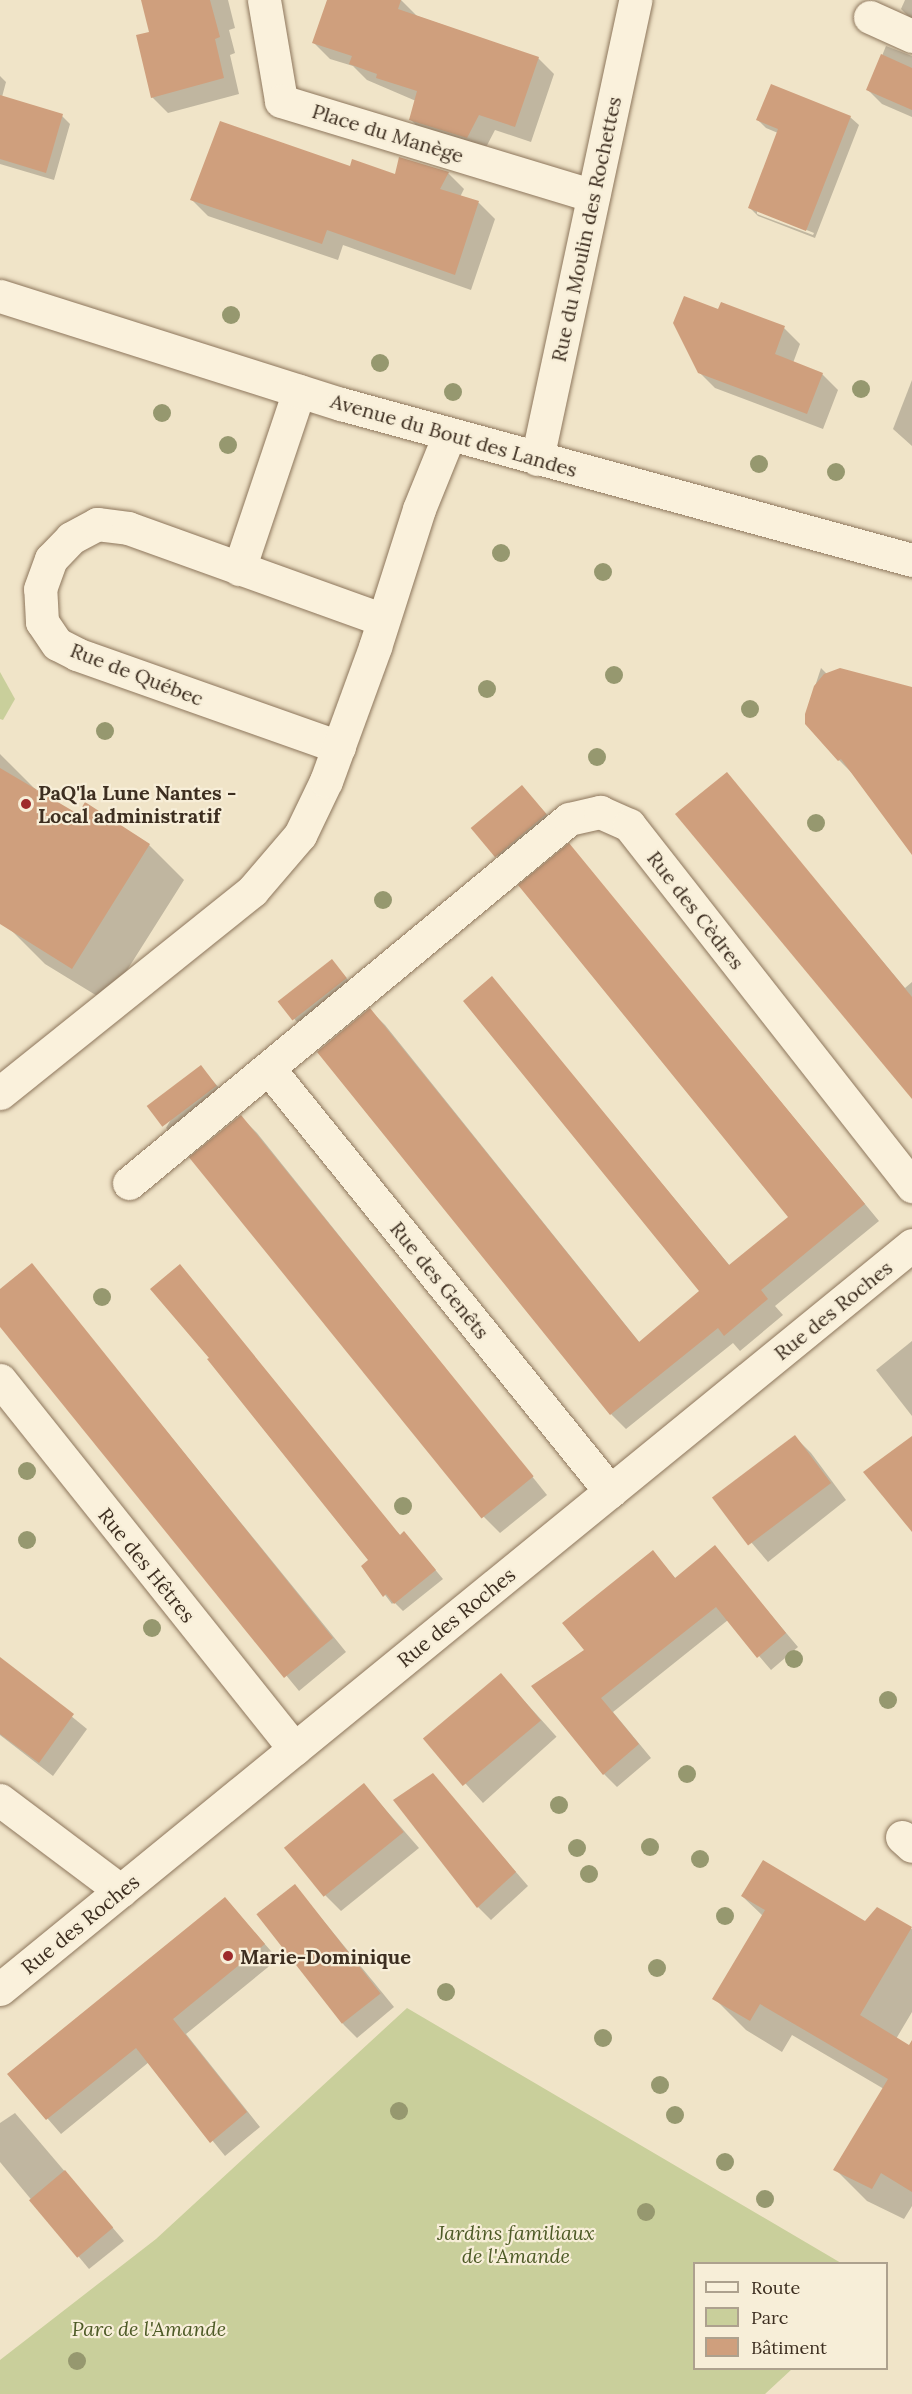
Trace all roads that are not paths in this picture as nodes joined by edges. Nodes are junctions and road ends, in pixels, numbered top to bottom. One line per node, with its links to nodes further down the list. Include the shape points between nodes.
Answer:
1 (264, 0): 5 (street, Place du Manège, via 281,101)
2 (635, 0): 5 (street, Rue du Moulin des Rochettes)
3 (870, 17): 4 (street)
4 (912, 36)
5 (593, 196): 9 (street, Rue du Moulin des Rochettes)
6 (0, 296): 7 (street, Avenue du Bout des Landes)
7 (299, 391): 8 (street, Avenue du Bout des Landes); 11 (street)
8 (450, 435): 9 (street, Avenue du Bout des Landes); 12 (street, via 419,509)
9 (537, 459): 10 (street, Avenue du Bout des Landes)
10 (912, 560)
11 (239, 569): 12 (street, Rue de Québec); 13 (street, Rue de Québec, via 128,528 97,524 71,538 51,559 40,589 42,622 57,644 77,654)
12 (383, 620): 13 (street)
13 (339, 747): 15 (street, via 300,836 252,891)
14 (269, 1069): 16 (street); 17 (street, Rue des Cèdres, via 569,819 600,812 629,825); 20 (street, Rue des Genêts)
15 (6, 1078)
16 (129, 1184)
17 (912, 1186)
18 (912, 1245): 20 (street, Rue des Roches)
19 (0, 1380): 21 (street, Rue des Hêtres)
20 (610, 1491): 21 (street, Rue des Roches)
21 (295, 1749): 23 (street, Rue des Roches)
22 (0, 1800): 23 (street)
23 (121, 1891): 24 (street, Rue des Roches)
24 (0, 1989)

